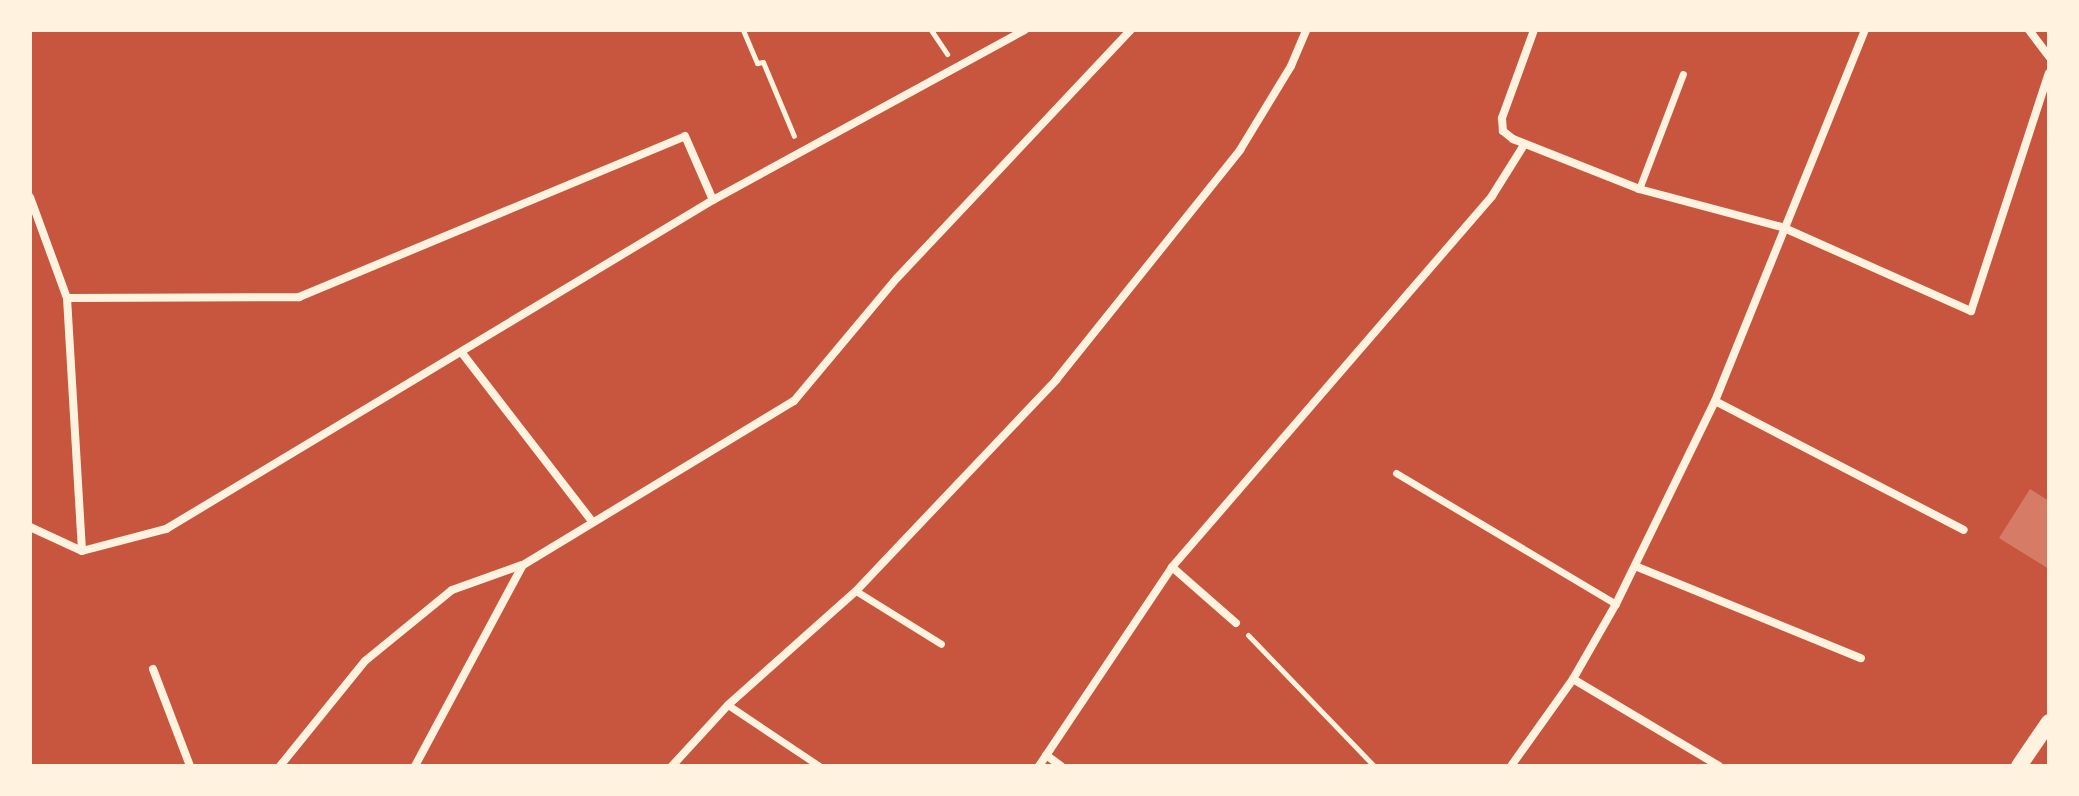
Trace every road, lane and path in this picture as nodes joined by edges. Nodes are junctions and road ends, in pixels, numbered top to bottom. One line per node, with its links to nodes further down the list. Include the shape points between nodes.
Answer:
1 (743, 30): 14 (path, via 757,63 763,62)
2 (931, 30): 10 (path)
3 (1025, 30): 10 (street)
4 (1131, 30): 23 (street, via 897,278 794,401)
5 (1306, 30): 30 (street, via 1291,66 1240,150 1066,368)
6 (1534, 30): 13 (street, via 1506,103 1503,131)
7 (1865, 30): 18 (street)
8 (2029, 30): 9 (street)
9 (2049, 57)
10 (956, 68): 14 (street)
11 (2049, 73): 18 (street, via 1971,311)
12 (1683, 74): 15 (street)
13 (1524, 145): 15 (street); 29 (street, via 1492,196)
14 (800, 152): 17 (street)
15 (1639, 189): 18 (street)
16 (30, 197): 19 (street)
17 (713, 200): 19 (street, via 685,136 299,297); 20 (street)
18 (1782, 227): 21 (street)
19 (67, 298): 26 (street)
20 (462, 353): 23 (street); 26 (street, via 166,529)
21 (1715, 401): 25 (street); 28 (street)
22 (1396, 473): 31 (street)
23 (591, 520): 27 (street)
24 (30, 527): 26 (street)
25 (1964, 530)
26 (82, 551)
27 (523, 565): 41 (street, via 452,590 365,661); 42 (street)
28 (1635, 566): 31 (street); 34 (street)
29 (1172, 567): 32 (street); 39 (street)
30 (856, 591): 33 (street); 37 (street)
31 (1616, 604): 36 (street)
32 (1236, 623): 47 (path)
33 (941, 644)
34 (1861, 658)
35 (153, 669): 40 (street)
36 (1573, 679): 48 (street); 49 (street)
37 (728, 705): 43 (street); 44 (street)
38 (2049, 722): 50 (main road)
39 (1046, 755): 45 (street); 46 (street)
40 (190, 766)
41 (280, 766)
42 (415, 766)
43 (672, 766)
44 (819, 766)
45 (1039, 766)
46 (1061, 766)
47 (1374, 766)
48 (1511, 766)
49 (1719, 766)
50 (2019, 766)

